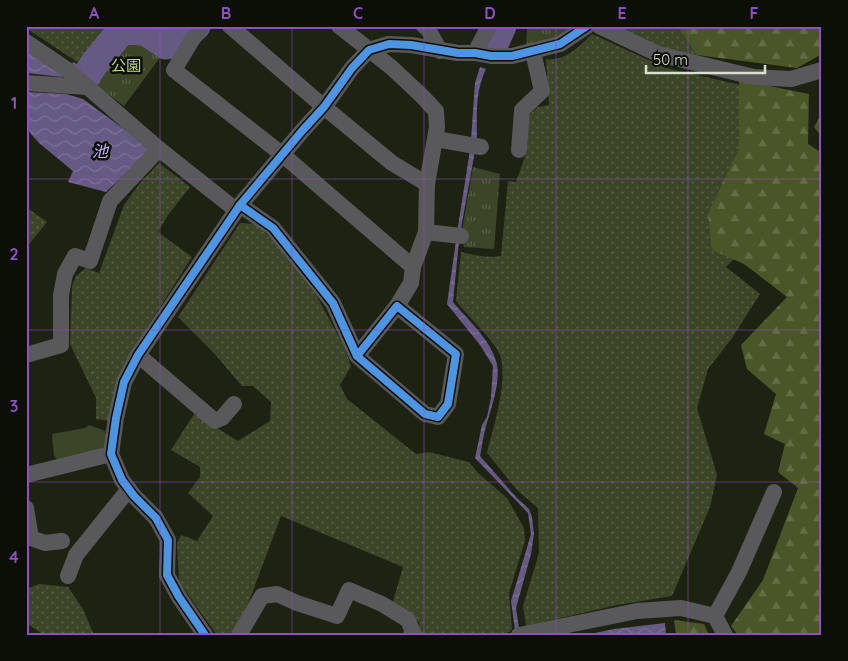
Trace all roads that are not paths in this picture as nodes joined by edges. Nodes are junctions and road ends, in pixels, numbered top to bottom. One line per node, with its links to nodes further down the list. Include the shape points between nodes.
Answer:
1 (202, 26): 21 (street, via 174,70)
2 (230, 26): 16 (street)
3 (339, 26): 9 (street)
4 (424, 26): 10 (street)
5 (489, 26): 12 (street)
6 (587, 26): 11 (street, via 560,44)
7 (599, 26): 13 (street, via 658,54 754,77 791,79)
8 (26, 42): 15 (street)
9 (369, 50): 10 (street, via 389,44 411,44); 16 (street); 17 (street, via 436,111)
10 (440, 51): 12 (street)
11 (533, 52): 12 (street, via 512,56); 20 (street, via 542,91 522,110)
12 (475, 53)
13 (822, 70)
14 (26, 83): 15 (street)
15 (87, 87): 19 (street)
16 (324, 107): 21 (street); 22 (street, via 392,163)
17 (436, 139): 18 (street); 22 (street)
18 (481, 147)
19 (159, 149): 23 (street); 28 (street, via 110,201 90,261 75,256 65,274 61,294 61,345)
20 (519, 150)
21 (283, 155): 23 (street); 26 (street)
22 (427, 184): 24 (street)
23 (238, 207): 29 (street); 30 (street, via 273,228 333,303)
24 (426, 232): 25 (street); 26 (street)
25 (458, 236)
26 (413, 267): 27 (street, via 412,283)
27 (397, 306): 30 (street); 30 (street, via 456,354 445,410 438,417 425,414)
28 (26, 355)
29 (138, 355): 31 (street, via 215,420 222,418); 32 (street, via 124,382)
30 (357, 356)
31 (234, 404)
32 (110, 454): 33 (street); 34 (street)
33 (26, 475)
34 (129, 489): 39 (street, via 76,554); 41 (street, via 156,518 168,540 168,575)
35 (774, 492): 40 (street, via 739,572)
36 (26, 508): 37 (street)
37 (28, 539): 38 (street, via 45,543)
38 (62, 541)
39 (68, 576)
40 (715, 616): 44 (street, via 681,608 637,611); 45 (street)
41 (205, 635)
42 (239, 635): 43 (street, via 262,596 278,594 336,616 349,590 408,620 413,632)
43 (411, 635)
44 (519, 635)
45 (725, 635)

